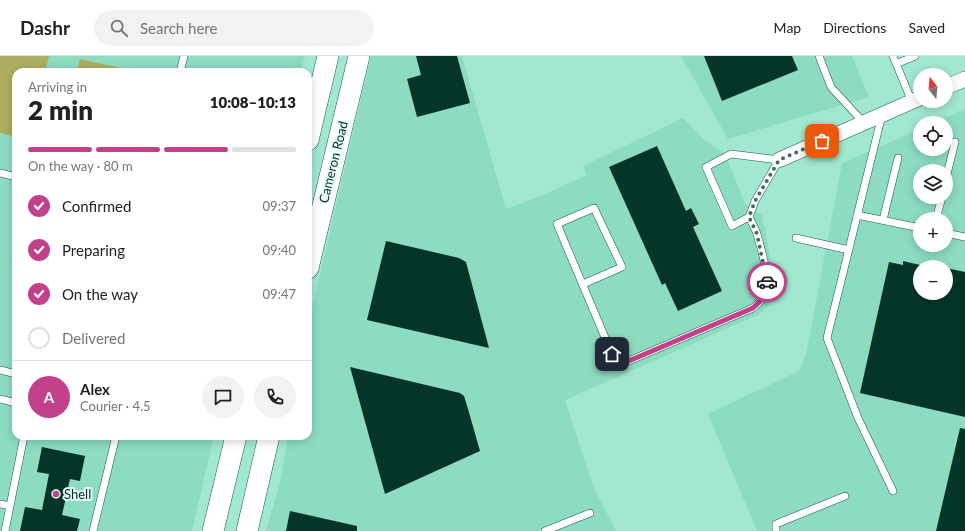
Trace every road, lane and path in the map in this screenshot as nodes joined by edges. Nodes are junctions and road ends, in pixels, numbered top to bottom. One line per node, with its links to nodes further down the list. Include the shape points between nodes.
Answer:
1 (184, 56): 8 (lane)
2 (328, 56): 14 (main road)
3 (359, 56): 22 (main road, Cameron Road)
4 (819, 56): 15 (lane, via 831,87)
5 (893, 56): 7 (lane)
6 (915, 56): 7 (lane)
7 (896, 64): 11 (lane)
8 (181, 68)
9 (965, 79): 10 (street)
10 (953, 84)
11 (913, 95)
12 (913, 101): 13 (street)
13 (882, 115): 15 (street); 23 (lane)
14 (312, 123)
15 (864, 123): 18 (street)
16 (955, 142): 19 (lane)
17 (898, 158): 25 (lane)
18 (779, 160): 24 (lane, via 755,201); 24 (lane, via 731,154 706,167 732,226)
19 (950, 164)
20 (0, 173): 21 (lane)
21 (12, 176)
22 (315, 210): 28 (main road, Cameron Road)
23 (858, 215): 25 (lane); 31 (lane)
24 (749, 217): 32 (lane, via 757,234 767,276 766,294 753,308 631,360 621,362 615,359)
25 (883, 220): 26 (lane)
26 (913, 226)
27 (953, 234): 29 (lane)
28 (312, 235)
29 (965, 237)
30 (796, 238): 31 (lane)
31 (849, 250): 41 (lane, via 827,338 858,418)
32 (583, 284): 32 (lane, via 557,224 594,208 622,268)
33 (0, 370): 34 (lane)
34 (12, 373)
35 (0, 399): 36 (lane)
36 (12, 402)
37 (23, 440): 44 (lane)
38 (115, 440): 47 (lane)
39 (235, 440): 48 (main road)
40 (268, 440): 49 (main road)
41 (893, 492)
42 (845, 496): 51 (lane, via 776,524)
43 (0, 504): 44 (lane)
44 (10, 506): 46 (lane)
45 (590, 513): 50 (lane)
46 (5, 531)
47 (93, 531)
48 (213, 531)
49 (247, 531)
50 (545, 531)
51 (776, 531)

